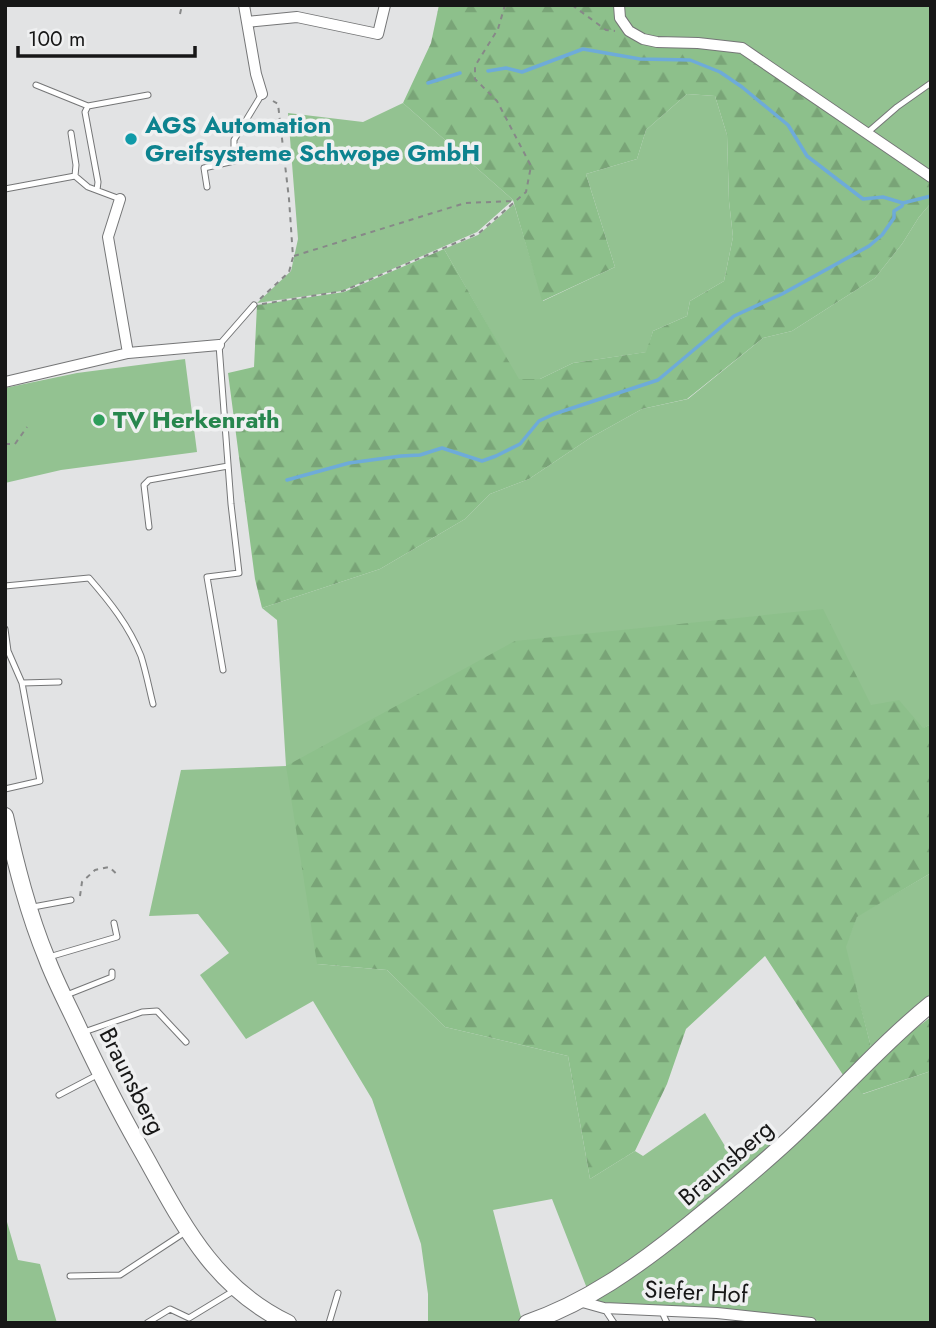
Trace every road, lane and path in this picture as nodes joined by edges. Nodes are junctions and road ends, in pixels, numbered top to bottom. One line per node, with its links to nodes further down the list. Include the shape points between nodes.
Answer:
1 (182, 5): 7 (path)
2 (244, 5): 8 (street)
3 (385, 5): 8 (street, via 378,34 297,18)
4 (505, 5): 23 (path, via 498,29 475,66 475,79 496,101 531,166 526,191)
5 (572, 5): 9 (path, via 606,30)
6 (619, 5): 9 (street, via 620,18)
7 (180, 14)
8 (247, 22): 12 (street)
9 (631, 33): 16 (street, via 657,42 742,48)
10 (931, 83): 16 (lane)
11 (36, 85): 14 (lane)
12 (262, 94): 19 (lane, via 234,139 234,161 204,168); 24 (path, via 278,104)
13 (148, 95): 14 (lane)
14 (88, 106): 21 (lane, via 85,112)
15 (71, 133): 17 (lane)
16 (867, 133): 18 (street)
17 (75, 176): 20 (lane); 21 (lane)
18 (931, 177)
19 (207, 187)
20 (5, 189)
21 (97, 190): 22 (lane)
22 (120, 198): 27 (street, via 108,237)
23 (516, 201): 24 (path, via 465,203); 25 (path, via 479,233 343,292)
24 (293, 257): 25 (path, via 289,272)
25 (254, 305): 26 (lane)
26 (219, 345): 27 (street); 31 (lane)
27 (128, 354): 28 (street)
28 (5, 382)
29 (27, 428): 30 (path, via 15,444)
30 (5, 444)
31 (228, 466): 32 (lane, via 146,482); 35 (lane, via 239,573 207,577)
32 (149, 527)
33 (5, 586): 38 (lane, via 89,578 132,637)
34 (5, 629): 37 (lane, via 8,651)
35 (223, 670)
36 (59, 682): 37 (lane)
37 (23, 683): 39 (lane, via 40,781)
38 (153, 704)
39 (5, 789)
40 (5, 817): 43 (main road, Braunsberg)
41 (118, 875): 42 (path, via 109,867 95,870 82,882 80,897)
42 (71, 900): 43 (lane)
43 (29, 908): 45 (main road, Braunsberg)
44 (114, 923): 45 (lane, via 117,937)
45 (46, 958): 47 (main road, Braunsberg)
46 (111, 972): 47 (lane, via 112,977)
47 (63, 996): 49 (main road, Braunsberg)
48 (931, 1004): 57 (main road, Braunsberg, via 752,1173 663,1246)
49 (81, 1032): 50 (lane, via 157,1011); 51 (main road, Braunsberg)
50 (186, 1042)
51 (99, 1073): 52 (lane); 53 (main road, Braunsberg)
52 (59, 1095)
53 (187, 1231): 54 (lane, via 120,1275); 55 (main road, Braunsberg)
54 (70, 1276)
55 (236, 1289): 62 (lane, via 189,1318 170,1309); 63 (main road, Braunsberg)
56 (338, 1293): 64 (lane)
57 (579, 1301): 58 (street, Siefer Hof); 61 (main road, Braunsberg)
58 (604, 1308): 59 (street, Siefer Hof); 66 (lane)
59 (665, 1317): 60 (street, Siefer Hof)
60 (702, 1318): 67 (street, Siefer Hof)
61 (548, 1321): 65 (main road, Braunsberg)
62 (147, 1323)
63 (288, 1323)
64 (329, 1323)
65 (527, 1323)
66 (614, 1323)
67 (811, 1323)

